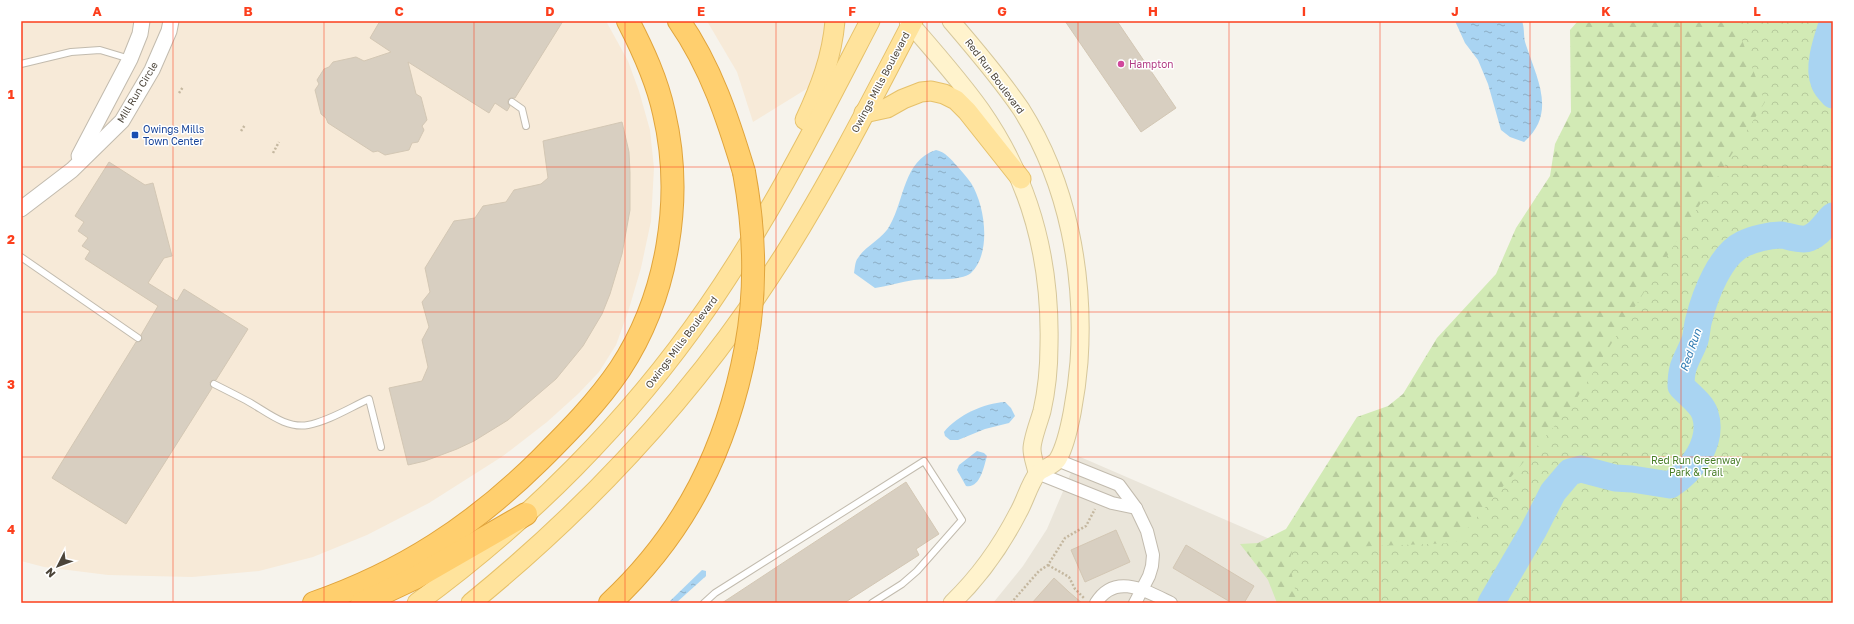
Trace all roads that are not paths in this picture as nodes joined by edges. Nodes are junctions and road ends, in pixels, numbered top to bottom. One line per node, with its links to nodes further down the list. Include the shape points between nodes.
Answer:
1 (142, 21): 9 (street, Mill Run Circle, via 140,34)
2 (171, 21): 14 (street, Mill Run Circle, via 152,70 122,121)
3 (628, 21): 28 (highway, via 658,87 668,135 672,179 670,230 665,256 651,304 633,346 608,386 577,423 478,516 414,558 354,588)
4 (679, 21): 32 (highway, bridge, via 716,88 744,172 754,251 753,294 735,401 722,437 696,493 664,543)
5 (835, 21): 16 (main road, via 829,62 799,134)
6 (870, 21): 16 (main road, Owings Mills Boulevard)
7 (951, 21): 22 (main road, Red Run Boulevard, via 1021,109 1056,183 1069,228 1078,283 1080,356 1071,417)
8 (910, 22): 12 (main road, Owings Mills Boulevard); 15 (main road, via 981,110)
9 (130, 59): 10 (lane, via 100,50 70,52); 14 (street, Mill Run Circle)
10 (21, 64)
11 (512, 102): 13 (lane, via 522,109)
12 (864, 113): 15 (main road, via 887,108 912,94 931,91 944,94 956,100 967,111); 31 (main road, Owings Mills Boulevard, via 784,255 720,348 686,391 613,474 572,515)
13 (526, 126)
14 (72, 170): 17 (street, Mill Run Circle)
15 (1021, 179): 23 (main road, via 1041,245 1049,311 1048,377 1032,449)
16 (786, 181): 25 (main road, Owings Mills Boulevard, via 737,263 680,346 601,439)
17 (21, 209)
18 (21, 257): 19 (lane)
19 (138, 338)
20 (214, 384): 21 (lane, via 295,426 331,418 369,399)
21 (381, 447)
22 (1057, 460): 23 (main road); 24 (street, via 1119,485)
23 (1037, 473): 24 (street, via 1112,503); 35 (main road, via 1002,541 977,576)
24 (1136, 508): 26 (street, via 1147,531 1153,555 1152,566)
25 (526, 514): 29 (highway, via 415,578); 30 (main road, Owings Mills Boulevard)
26 (1142, 590): 27 (street, via 1118,586); 36 (street); 37 (street)
27 (1093, 602)
28 (314, 603)
29 (362, 603)
30 (417, 603)
31 (471, 603)
32 (610, 603)
33 (704, 603): 34 (lane, via 715,593 924,461 962,520 917,571)
34 (872, 603)
35 (952, 603)
36 (1135, 603)
37 (1171, 603)

